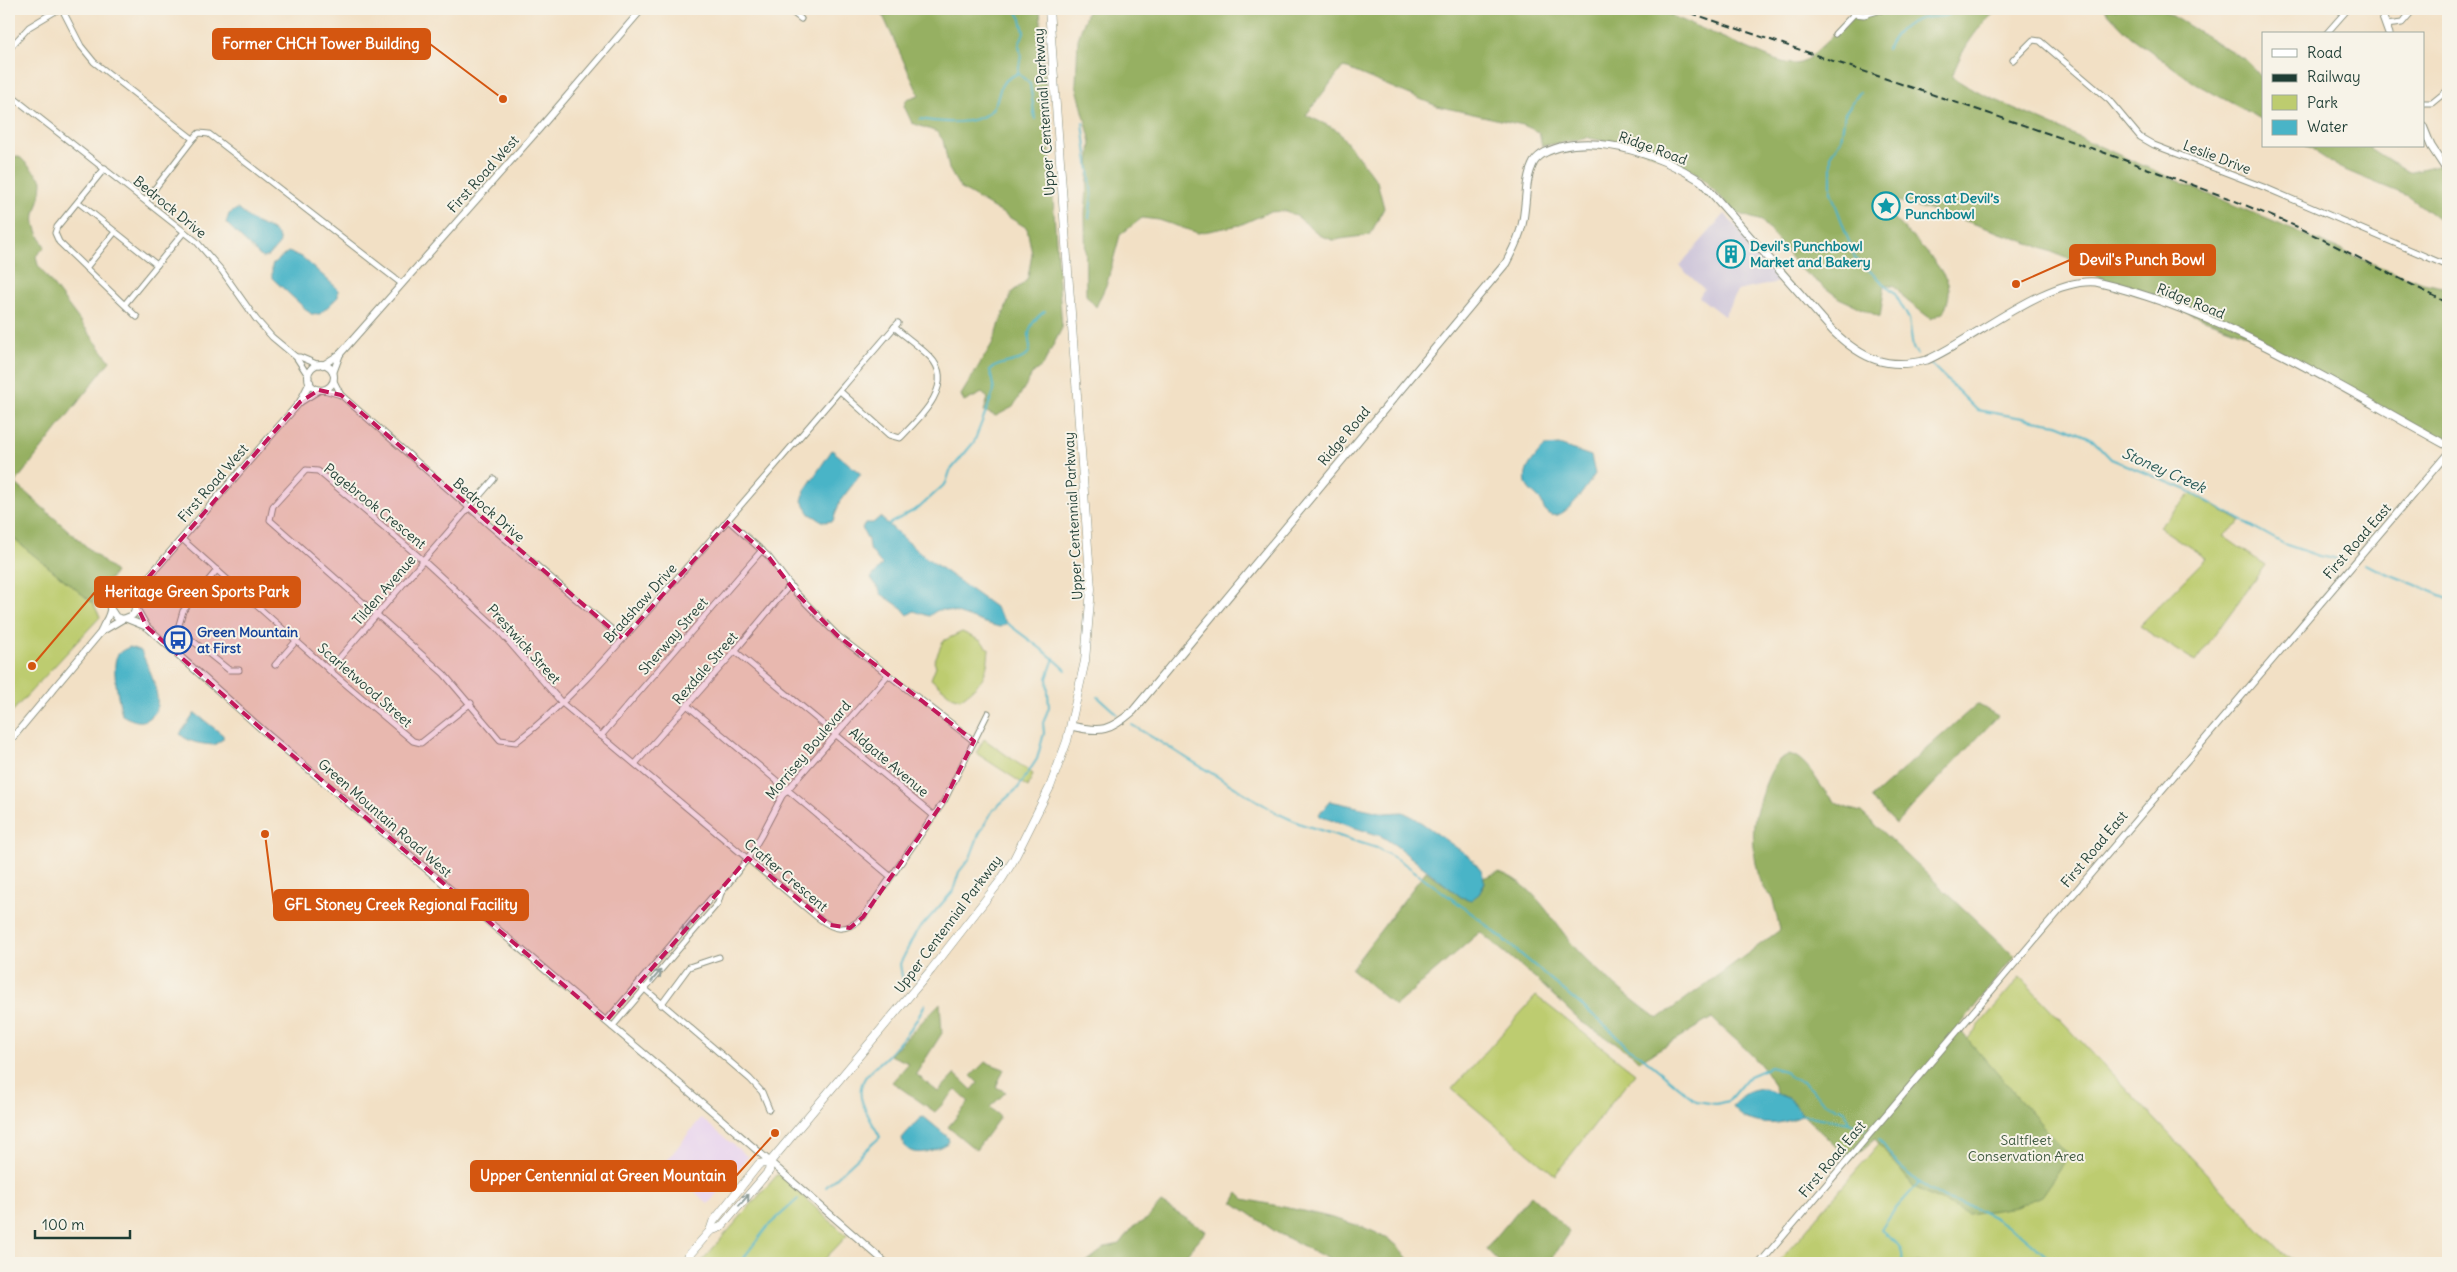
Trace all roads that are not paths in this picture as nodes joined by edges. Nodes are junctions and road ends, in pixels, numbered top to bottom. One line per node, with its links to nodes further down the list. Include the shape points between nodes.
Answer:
1 (61, 9): 15 (street, via 29,27); 21 (street, via 81,46 94,62)
2 (642, 9): 31 (street, First Road West)
3 (788, 9): 10 (street)
4 (1049, 9): 73 (main road, Upper Centennial Parkway, via 1090,554 1086,661)
5 (1885, 9): 9 (street, via 1864,15)
6 (2348, 9): 12 (street)
7 (2380, 9): 11 (main road)
8 (2414, 9): 11 (street, via 2402,22)
9 (1853, 11): 14 (street)
10 (801, 19)
11 (2386, 25): 13 (main road)
12 (2328, 32)
13 (2388, 32)
14 (1835, 34)
15 (9, 49)
16 (2013, 60): 29 (street, Leslie Drive, via 2033,40 2040,41 2109,100 2140,137 2154,145 2266,188)
17 (2448, 90): 19 (street, via 2432,103)
18 (9, 94): 22 (street, Bedrock Drive)
19 (2424, 103)
20 (2424, 128): 23 (main road)
21 (193, 139): 24 (street); 31 (street, via 199,133 215,137)
22 (105, 168): 24 (street, Bedrock Drive); 25 (street)
23 (2448, 172)
24 (146, 200): 27 (street, Bedrock Drive)
25 (78, 202): 26 (street); 30 (street, via 56,233 58,242)
26 (115, 232): 28 (street); 30 (street)
27 (184, 232): 28 (street); 35 (street, Bedrock Drive, via 222,271 272,337)
28 (157, 265): 32 (street)
29 (2448, 266)
30 (86, 268): 32 (street)
31 (402, 284): 34 (street, First Road West)
32 (125, 304): 33 (street)
33 (137, 317)
34 (340, 354): 36 (street, First Road West); 37 (street, First Road West)
35 (296, 357): 36 (street, Bedrock Drive); 38 (street, Bedrock Drive)
36 (321, 365): 37 (street); 38 (street, First Road West, via 312,369)
37 (333, 372): 39 (street, First Road West)
38 (309, 380): 40 (street); 43 (street, First Road West)
39 (334, 381): 40 (street, First Road West); 42 (street, Bedrock Drive)
40 (322, 390): 42 (street, Bedrock Drive); 43 (street, First Road West)
41 (840, 391): 41 (street, Bradshaw Drive, via 896,325 931,358 939,376 931,403 900,438 889,435); 48 (street, Bradshaw Drive)
42 (341, 395): 47 (street, Bedrock Drive)
43 (300, 402): 49 (street, First Road West)
44 (2448, 446): 73 (main road, Ridge Road, via 2260,343 2176,307 2084,280 2054,290 1927,360 1909,364 1873,360 1833,331 1701,181 1676,167 1608,145 1565,146 1542,154 1533,164 1522,227 1506,263 1133,711 1120,723 1100,731)
45 (2448, 453): 95 (street, First Road East)
46 (494, 479): 47 (street, Tilden Avenue)
47 (469, 508): 51 (street, Tilden Avenue); 62 (street, Bedrock Drive)
48 (729, 521): 50 (street); 62 (street, Bradshaw Drive)
49 (182, 539): 52 (street, Scarletwood Street); 53 (street, First Road West)
50 (762, 550): 54 (street); 75 (street, Sherway Street)
51 (424, 561): 58 (street, Tilden Avenue); 58 (street, Pagebrook Crescent, via 318,470 306,470 274,506 270,520); 69 (street, Prestwick Street, via 496,627)
52 (217, 570): 63 (street, Scarletwood Street); 66 (street, via 183,611 179,625 183,633 229,670)
53 (146, 580): 55 (street, First Road West); 56 (street, First Road West)
54 (790, 585): 64 (street, Rexdale Street); 68 (street, via 822,621)
55 (125, 594): 56 (street); 57 (street, via 114,598)
56 (136, 606): 59 (street, via 133,615); 60 (street, Green Mountain Road West)
57 (110, 608): 59 (street, via 116,617); 61 (street)
58 (377, 615): 67 (street, Tilden Avenue); 70 (street, Bradshaw Drive, via 444,674)
59 (125, 619): 60 (street, Green Mountain Road West); 61 (street)
60 (147, 627): 88 (street, Green Mountain Road West, via 266,734)
61 (101, 632): 77 (street)
62 (624, 639): 69 (street, Bradshaw Drive)
63 (297, 640): 65 (street); 67 (street, Scarletwood Street)
64 (735, 651): 71 (street, Rexdale Street); 74 (street, Aldgate Avenue)
65 (275, 665)
66 (239, 670)
67 (329, 670): 70 (street, Scarletwood Street, via 413,741 421,742)
68 (887, 676): 74 (street, Morrisey Boulevard); 76 (street)
69 (562, 703): 70 (street, Bradshaw Drive, via 516,742 500,740); 75 (street, Crafter Crescent)
70 (471, 704)
71 (688, 706): 78 (street, Rexdale Street); 79 (street)
72 (988, 713): 76 (street, Crafter Crescent)
73 (1071, 726): 91 (main road, Upper Centennial Parkway, via 1050,787 1001,880 932,970)
74 (836, 732): 79 (street, Morrisey Boulevard); 80 (street, Aldgate Avenue)
75 (601, 736): 78 (street, Crafter Crescent)
76 (974, 741): 80 (street, Crafter Crescent)
77 (9, 742)
78 (635, 764): 81 (street, Crafter Crescent)
79 (787, 790): 81 (street, Morrisey Boulevard); 82 (street)
80 (934, 816): 82 (street, Crafter Crescent)
81 (748, 858): 82 (street, Crafter Crescent, via 817,917 838,928 850,928 863,917); 83 (street, Morrisey Boulevard)
82 (890, 876)
83 (721, 893): 85 (street, Morrisey Boulevard, one-way to 85, via 711,898); 86 (street, Morrisey Boulevard, one-way to 83, via 718,903)
84 (719, 957): 87 (street, via 689,967)
85 (639, 984): 86 (street); 88 (street, Morrisey Boulevard)
86 (644, 989): 87 (street); 89 (street, Morrisey Boulevard)
87 (661, 1004): 90 (street, via 750,1079 762,1092)
88 (606, 1021): 89 (street, Green Mountain Road West)
89 (612, 1026): 91 (street, Green Mountain Road West)
90 (769, 1109)
91 (770, 1162): 92 (main road, Upper Centennial Parkway, via 759,1164 713,1222); 92 (main road, Upper Centennial Parkway, one-way to 91, via 721,1227 769,1172); 94 (street, Green Mountain Road West)
92 (710, 1231): 93 (main road, Upper Centennial Parkway)
93 (682, 1263)
94 (886, 1263)
95 (1760, 1263)

